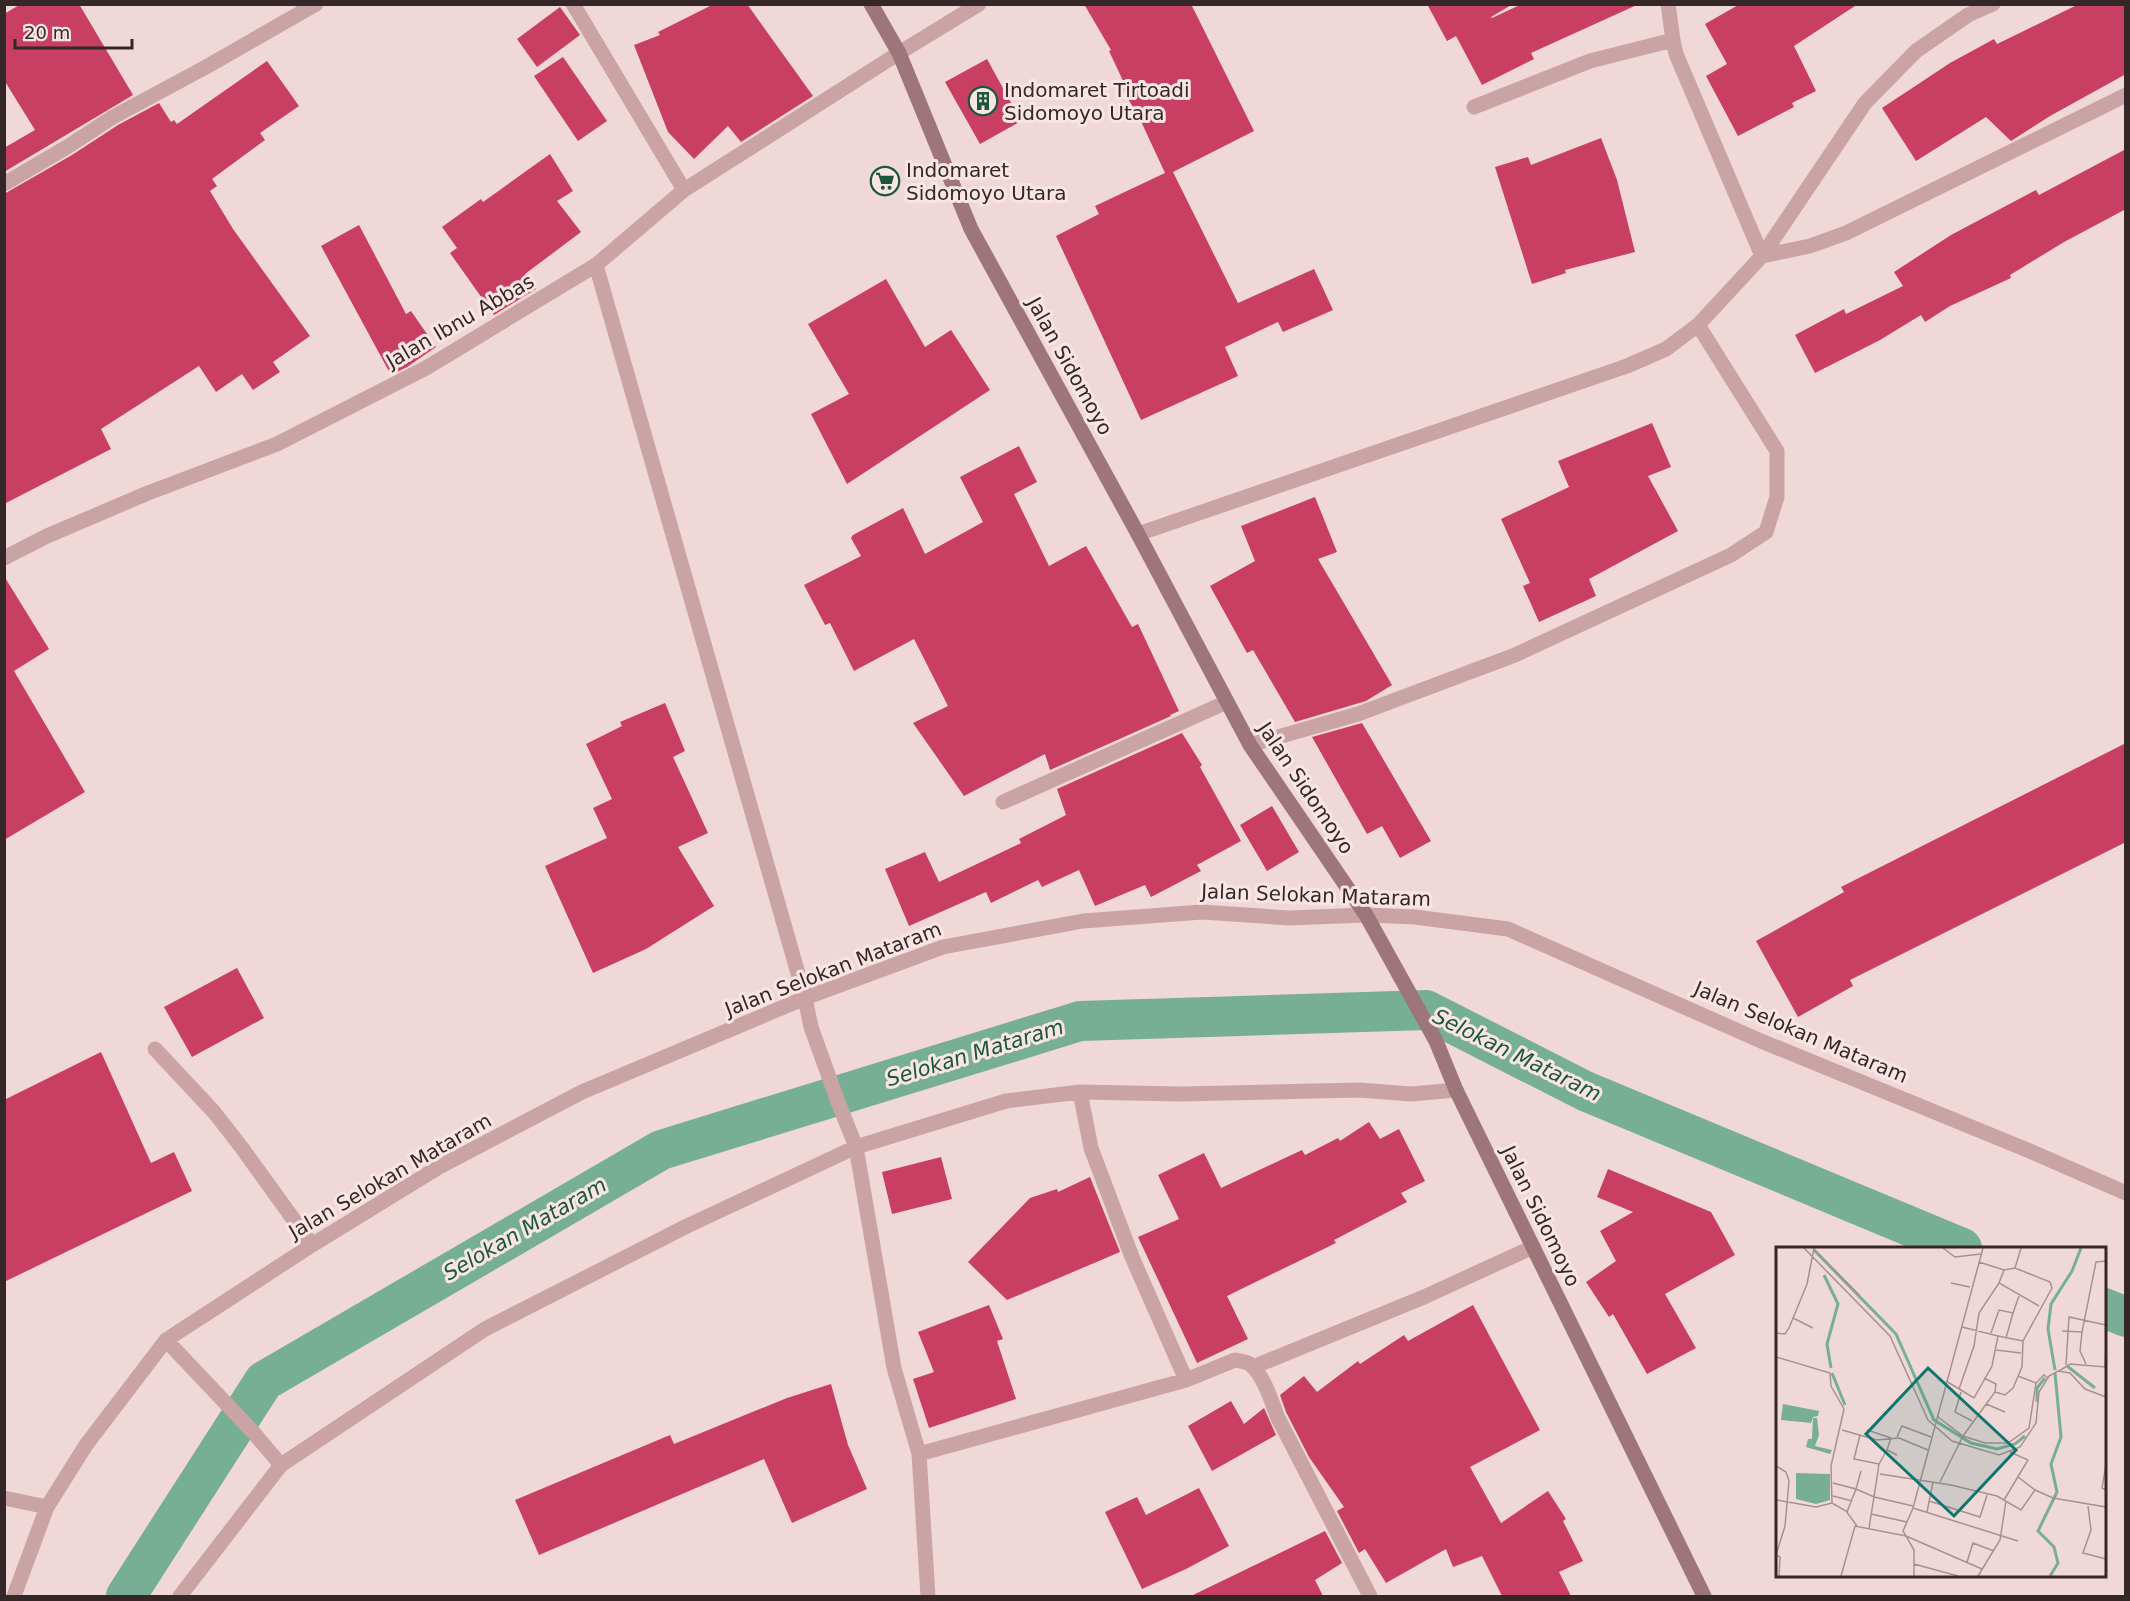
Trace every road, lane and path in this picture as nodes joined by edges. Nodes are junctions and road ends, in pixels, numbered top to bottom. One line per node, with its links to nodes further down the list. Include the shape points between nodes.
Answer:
1 (316, 4): 11 (street, via 113,117)
2 (573, 4): 12 (street)
3 (871, 4): 8 (main road, Jalan Sidomoyo)
4 (979, 4): 8 (street, Jalan Ibnu Abbas)
5 (1668, 4): 7 (street)
6 (1993, 4): 13 (street, via 1968,15 1916,51 1865,103)
7 (1673, 40): 10 (street, via 1590,61); 13 (street)
8 (899, 53): 12 (street, Jalan Ibnu Abbas); 16 (main road, Jalan Sidomoyo, via 971,229)
9 (2126, 95): 13 (street, via 1846,233 1810,246)
10 (1474, 107)
11 (4, 184)
12 (684, 190): 14 (street, Jalan Ibnu Abbas)
13 (1762, 256): 15 (street)
14 (596, 265): 17 (street, Jalan Ibnu Abbas, via 426,368 277,444 128,502); 22 (street)
15 (1698, 325): 16 (street, via 1666,349 1628,366); 19 (street, via 1777,451 1777,497 1766,532 1731,555 1515,655 1358,714)
16 (1138, 534): 18 (main road, Jalan Sidomoyo)
17 (4, 558)
18 (1227, 702): 19 (main road, Jalan Sidomoyo); 20 (street)
19 (1250, 745): 21 (main road, Jalan Sidomoyo)
20 (1003, 802)
21 (1365, 915): 22 (street, Jalan Selokan Mataram, via 1289,918 1202,912 1083,921 943,947); 24 (main road, Jalan Sidomoyo, via 1436,1041); 27 (street, Jalan Selokan Mataram, via 1415,916 1508,929 1761,1041)
22 (805, 998): 26 (street, via 811,1027); 28 (street, Jalan Selokan Mataram, via 582,1092 439,1167)
23 (155, 1049): 28 (street, via 214,1112)
24 (1456, 1090): 25 (street, via 1411,1094 1359,1090); 29 (main road, Jalan Sidomoyo)
25 (1080, 1092): 26 (street, via 1006,1101); 32 (street, via 1091,1148 1132,1257)
26 (856, 1147): 33 (street, via 894,1368); 34 (street, via 687,1226 485,1329)
27 (2126, 1193)
28 (312, 1245): 30 (street, Jalan Selokan Mataram)
29 (1533, 1247): 31 (street); 41 (main road, Jalan Sidomoyo)
30 (166, 1340): 34 (street); 36 (street, Jalan Selokan Mataram, via 86,1445)
31 (1254, 1367): 32 (street, via 1235,1360); 40 (street)
32 (1186, 1380): 33 (street)
33 (919, 1454): 39 (street)
34 (281, 1465): 38 (street)
35 (4, 1498): 36 (street)
36 (47, 1507): 37 (street, Jalan Selokan Mataram)
37 (14, 1596)
38 (180, 1596)
39 (928, 1596)
40 (1370, 1596)
41 (1704, 1596)

